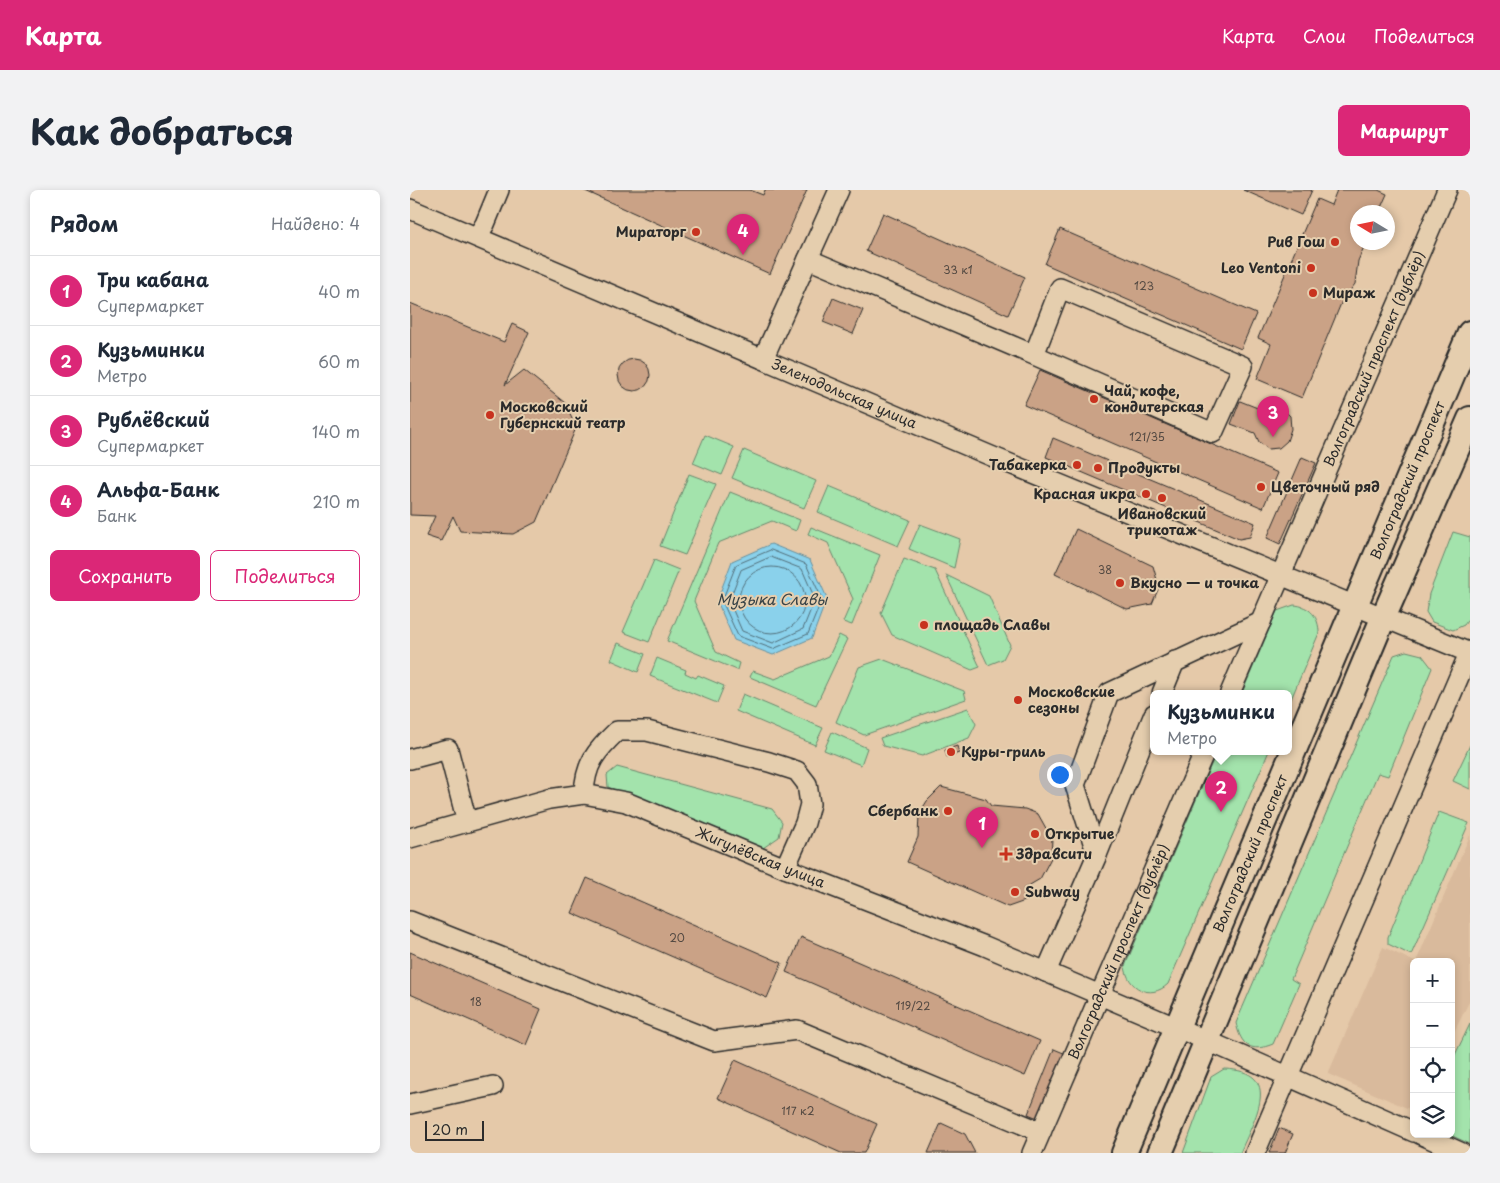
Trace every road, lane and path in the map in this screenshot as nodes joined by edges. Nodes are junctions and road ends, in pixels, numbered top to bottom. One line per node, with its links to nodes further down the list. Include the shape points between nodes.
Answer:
1 (499, 190): 5 (street)
2 (839, 190): 6 (street)
3 (1447, 190): 11 (street, Волгоградский проспект (дублёр))
4 (410, 209): 5 (street, Зеленодольская улица)
5 (477, 237): 9 (street, Зеленодольская улица)
6 (808, 259): 8 (street); 9 (street)
7 (1470, 333): 12 (main road, Волгоградский проспект)
8 (1034, 355): 8 (street, via 1060,288 1243,366 1213,433)
9 (763, 359): 11 (street, Зеленодольская улица)
10 (1470, 418): 13 (main road)
11 (1282, 574): 12 (street, Зеленодольская улица); 14 (street, Волгоградский проспект (дублёр))
12 (1354, 603): 13 (street, Зеленодольская улица); 20 (main road, Волгоградский проспект)
13 (1384, 616): 15 (street, Зеленодольская улица); 33 (main road)
14 (1261, 622): 16 (street); 18 (street, Волгоградский проспект (дублёр))
15 (1470, 652): 34 (street)
16 (1175, 661): 17 (street); 27 (street, via 1109,693 1075,785)
17 (1163, 690)
18 (1231, 690)
19 (1150, 724): 27 (street)
20 (1292, 752)
21 (1203, 755): 31 (street, Волгоградский проспект (дублёр))
22 (1291, 755): 32 (main road, Волгоградский проспект)
23 (410, 759): 25 (street, via 448,749)
24 (584, 794): 25 (street, Жигулёвская улица, via 549,799); 28 (street, Жигулёвская улица, via 626,802); 28 (street, via 585,775 600,746 617,731 647,731 797,771 807,784 810,804)
25 (467, 822): 26 (street, Жигулёвская улица)
26 (410, 838)
27 (1097, 855): 30 (street)
28 (785, 868): 30 (street, Жигулёвская улица)
29 (410, 921): 38 (street, via 714,1041 797,1030)
30 (1046, 972): 31 (street, Жигулёвская улица)
31 (1100, 995): 32 (street, Жигулёвская улица); 38 (street, Волгоградский проспект (дублёр))
32 (1177, 1028): 33 (street, Жигулёвская улица); 41 (main road, Волгоградский проспект)
33 (1208, 1041): 34 (street, Жигулёвская улица); 42 (main road)
34 (1287, 1076): 37 (street, Жигулёвская улица); 43 (street)
35 (493, 1086): 36 (street)
36 (410, 1104)
37 (1410, 1130)
38 (1041, 1132): 40 (street, Волгоградский проспект (дублёр))
39 (1429, 1138): 44 (street)
40 (1032, 1153)
41 (1124, 1153)
42 (1160, 1153)
43 (1255, 1153)
44 (1462, 1153)

